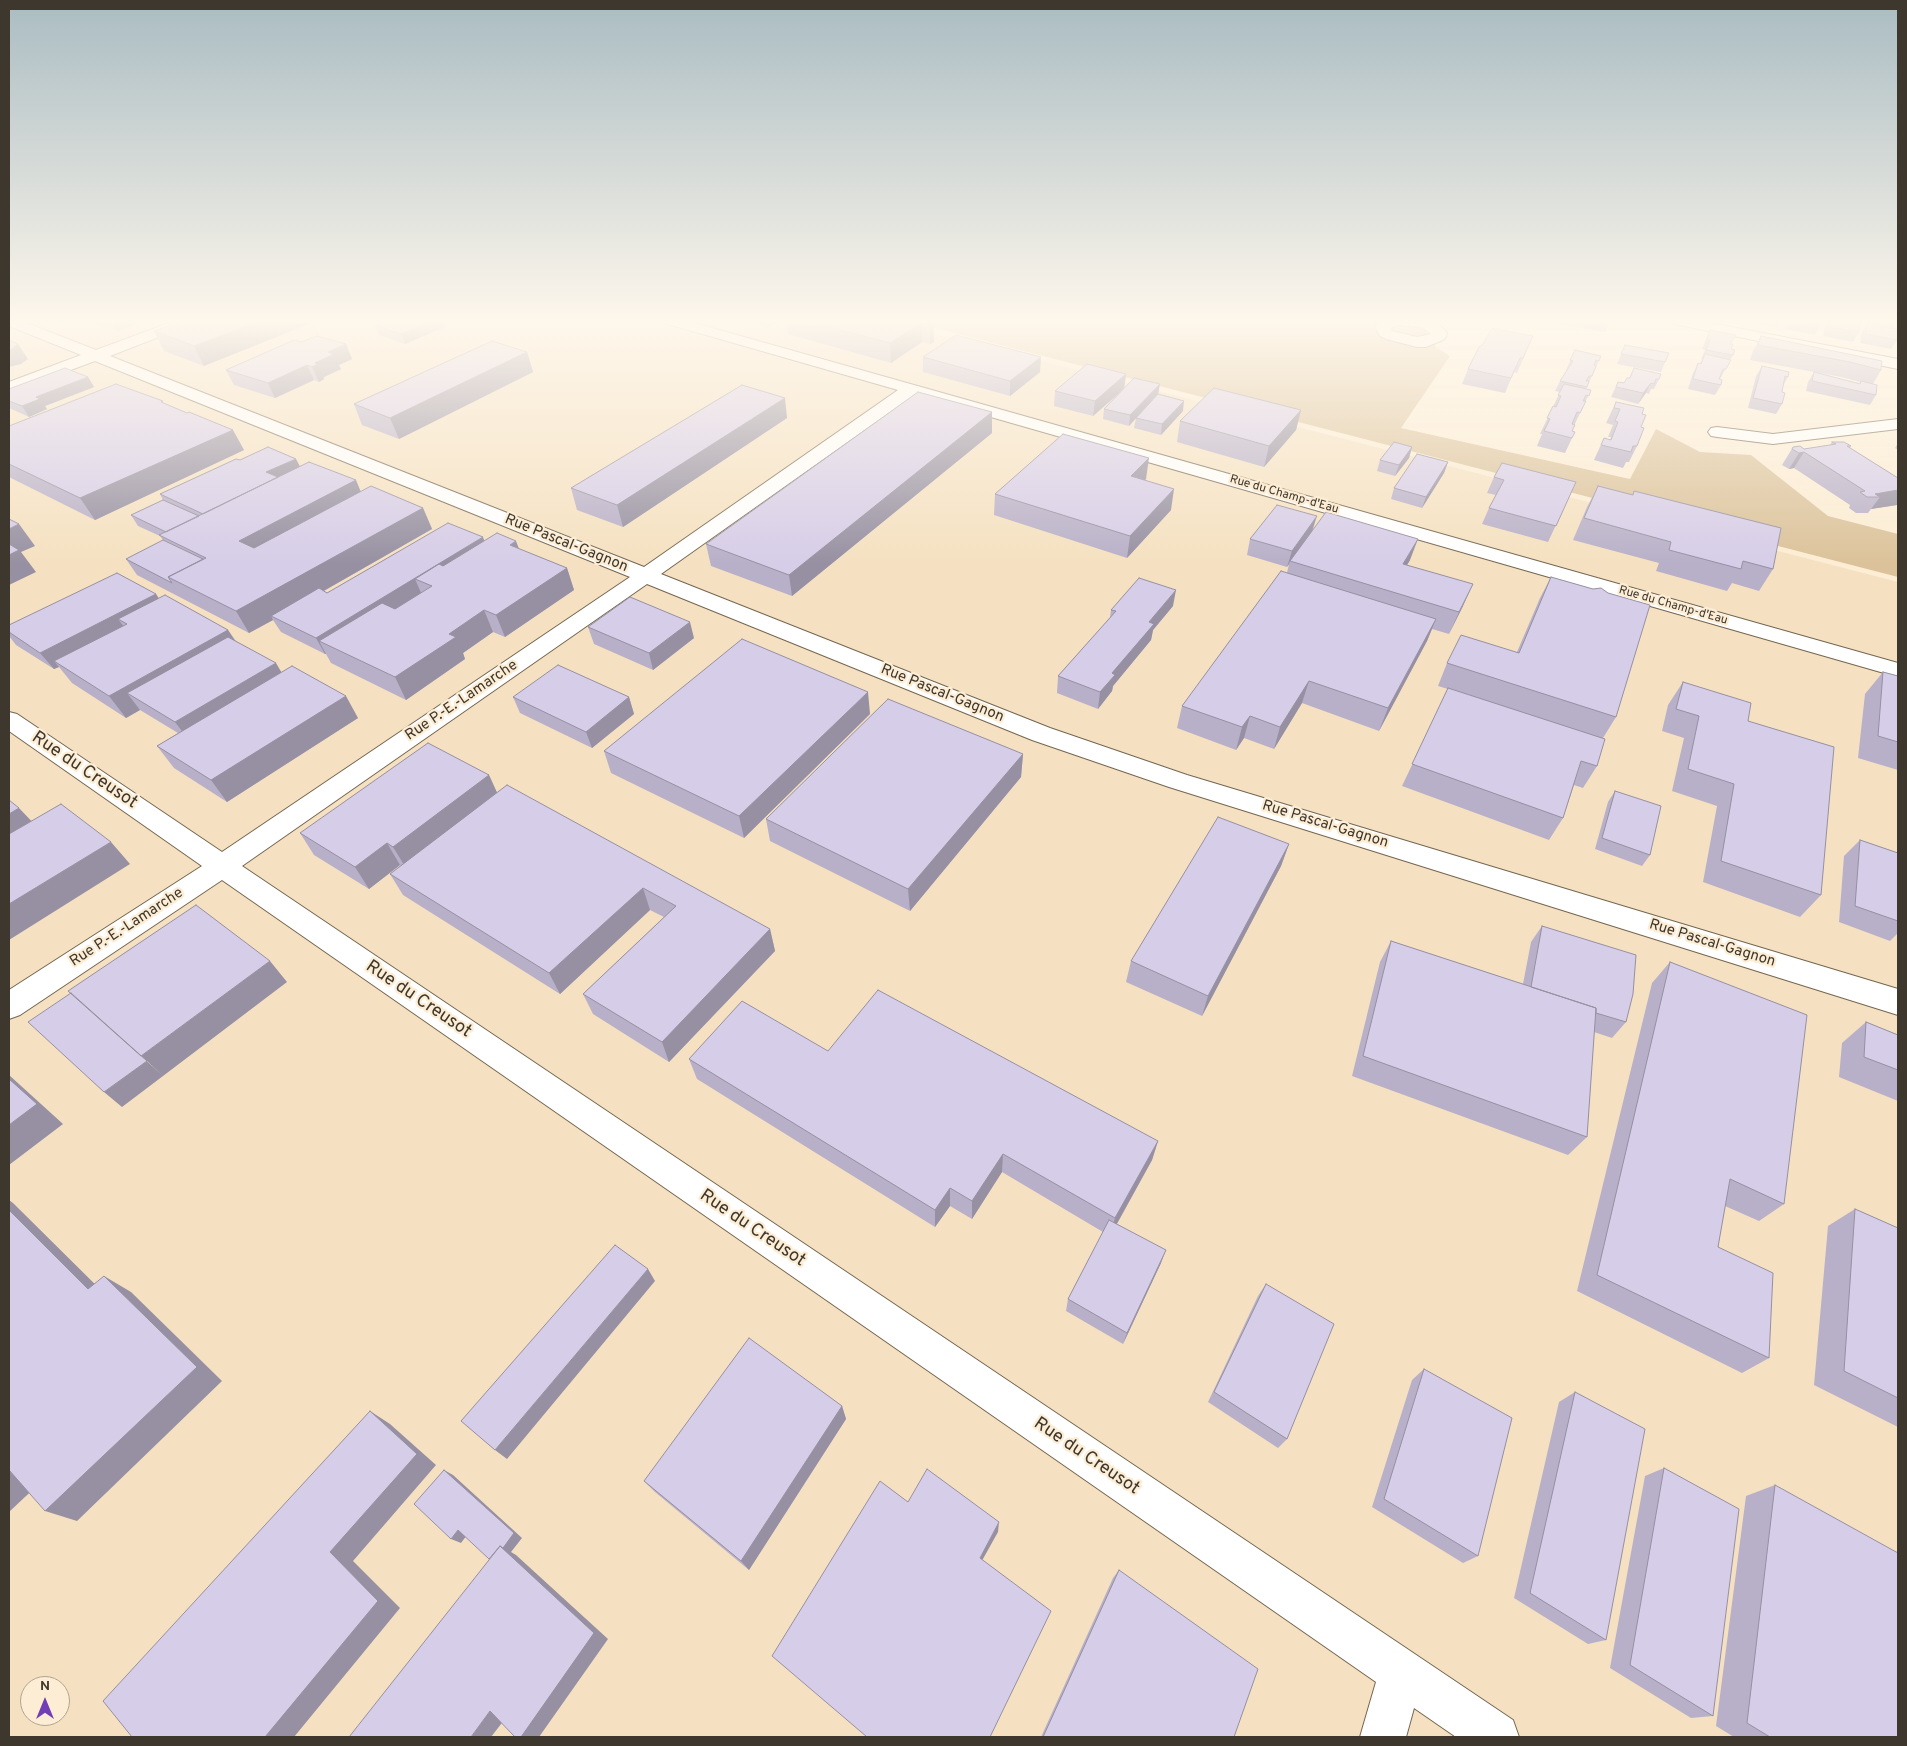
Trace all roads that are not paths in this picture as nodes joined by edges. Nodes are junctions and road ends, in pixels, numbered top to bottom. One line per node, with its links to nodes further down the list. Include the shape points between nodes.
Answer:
1 (210, 401): 6 (street, Rue Pascal-Gagnon)
2 (893, 401): 6 (street, Rue P.-E.-Lamarche)
3 (955, 401): 7 (street, Rue du Champ-d'Eau)
4 (1898, 424): 5 (street, via 1773,439)
5 (1716, 432)
6 (644, 576): 9 (street, Rue P.-E.-Lamarche); 10 (street, Rue Pascal-Gagnon, via 1102,756)
7 (1898, 670)
8 (9, 720): 9 (street, Rue du Creusot)
9 (222, 866): 11 (street, Rue P.-E.-Lamarche); 12 (street, Rue du Creusot)
10 (1898, 1002)
11 (9, 1006)
12 (1401, 1672): 13 (street); 14 (street, Rue du Creusot)
13 (1382, 1737)
14 (1496, 1737)

